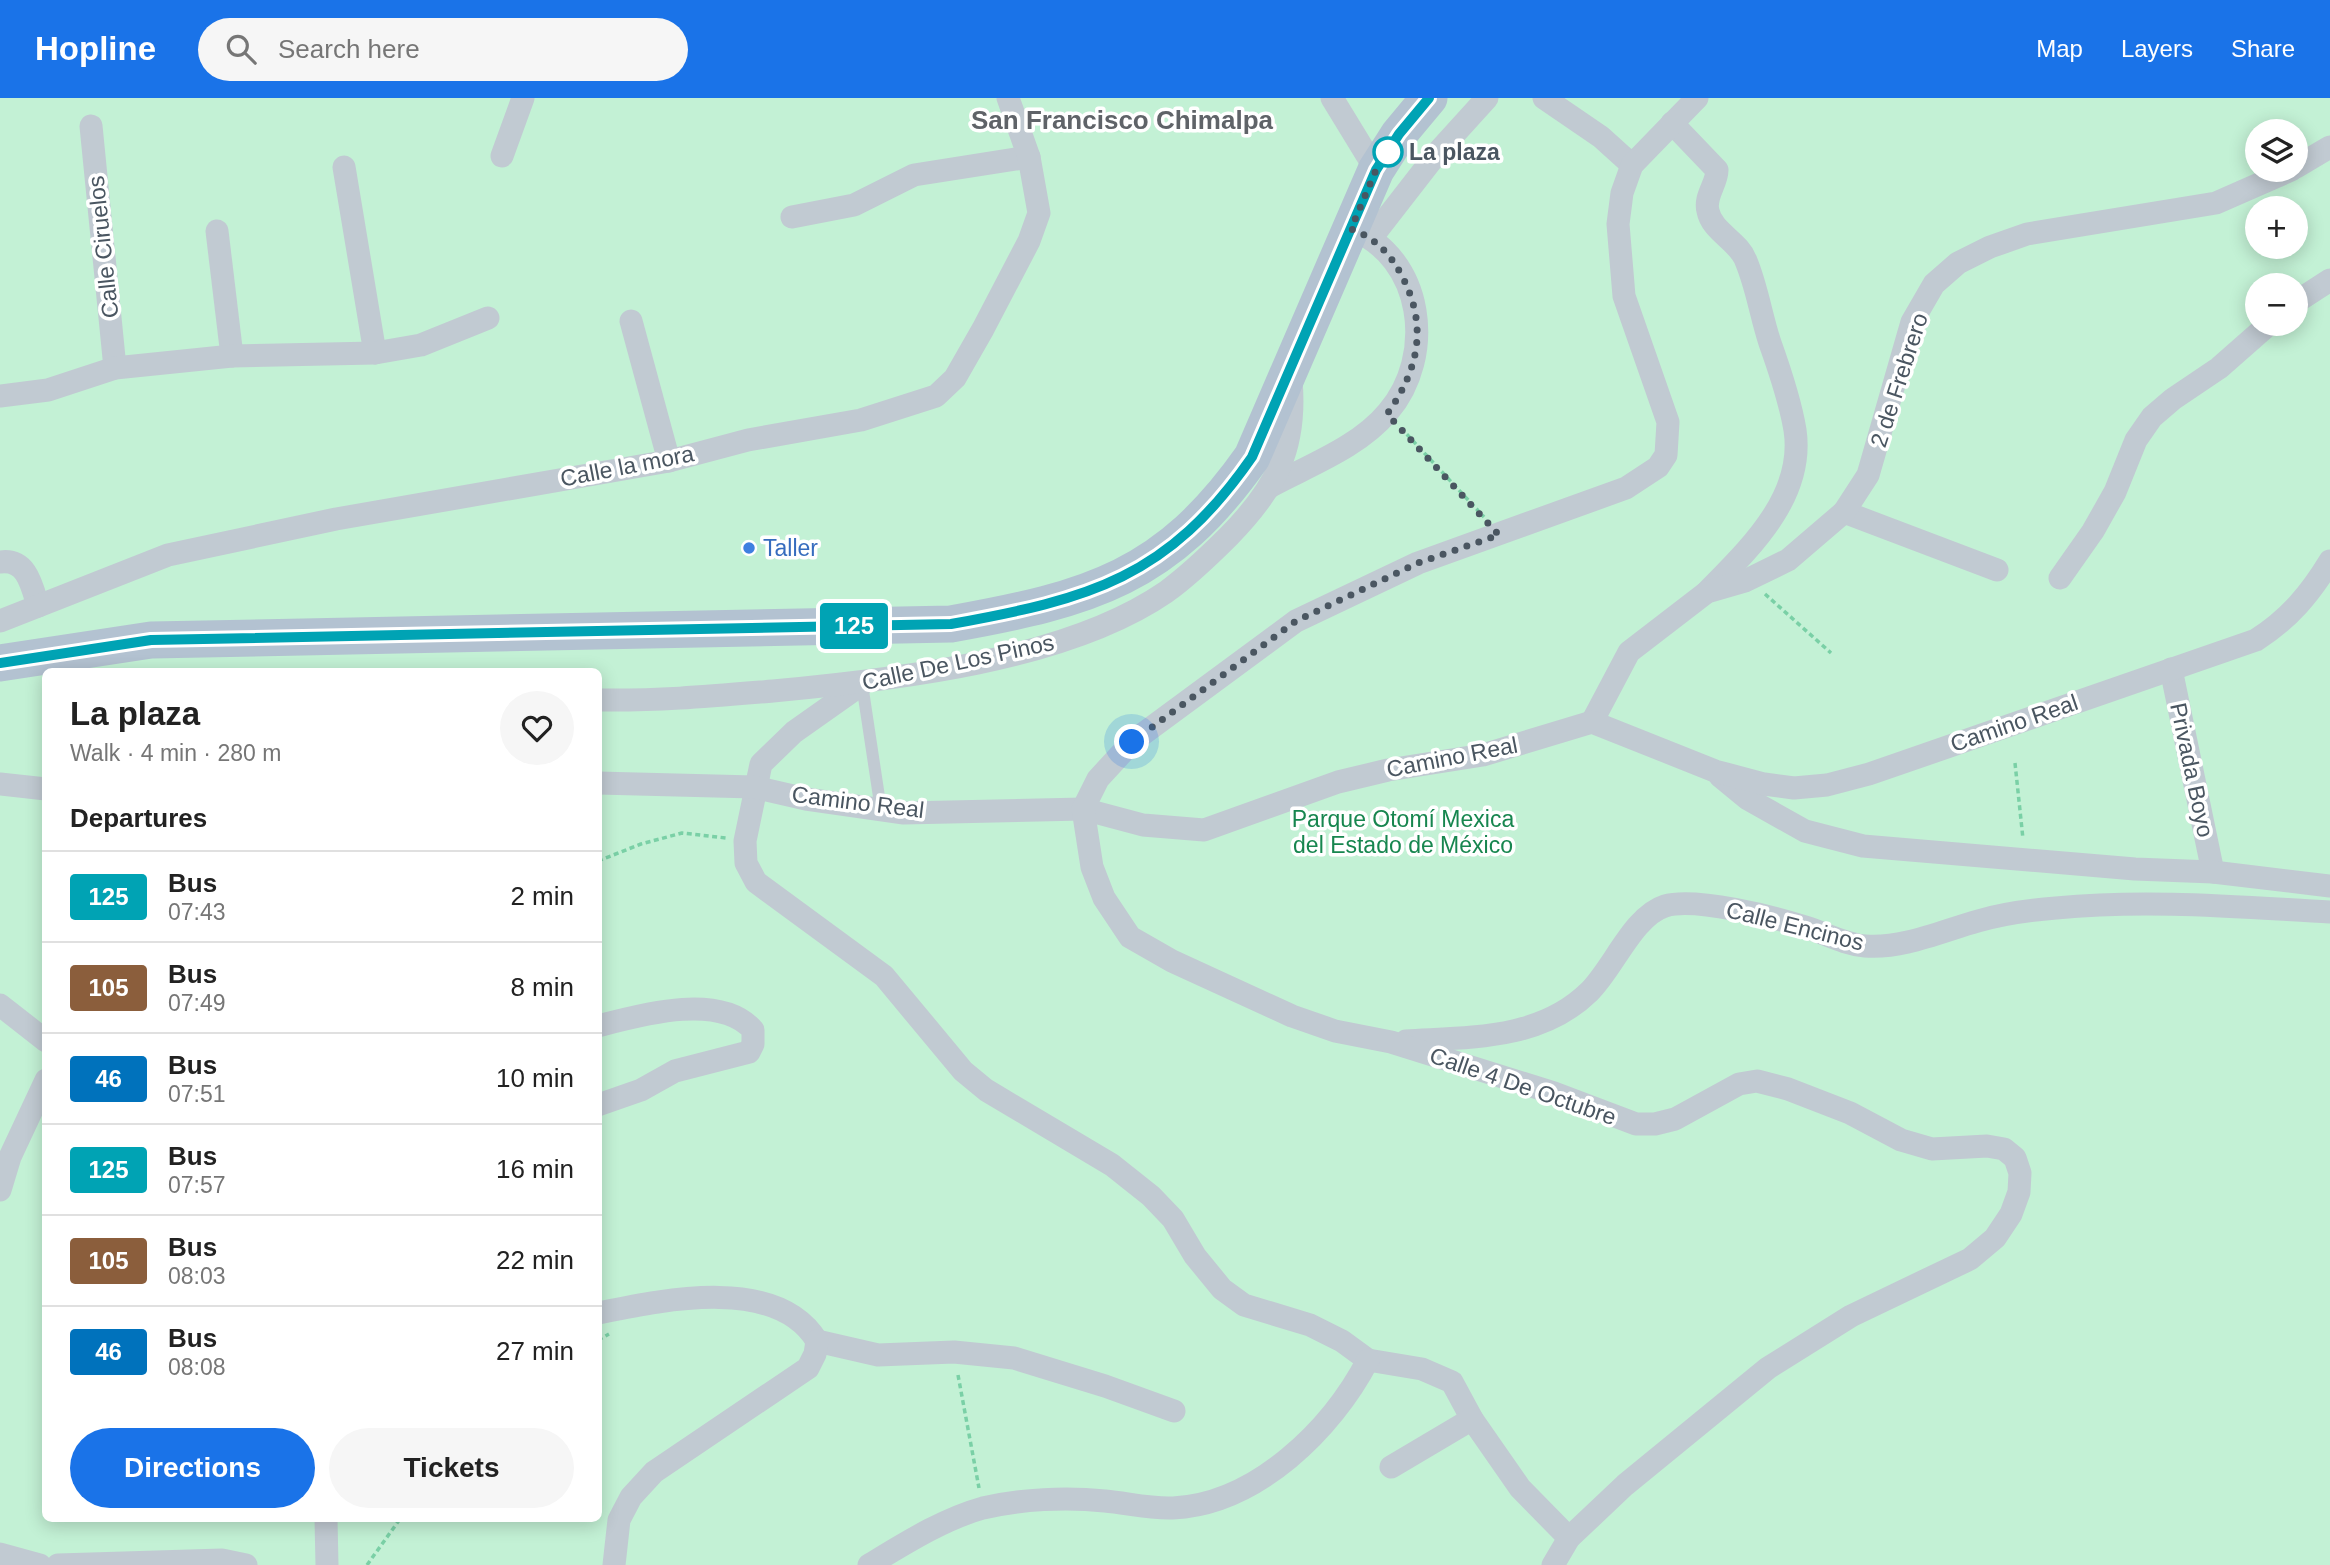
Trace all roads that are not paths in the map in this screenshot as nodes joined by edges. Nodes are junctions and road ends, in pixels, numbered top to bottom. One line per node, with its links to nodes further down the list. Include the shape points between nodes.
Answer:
1 (523, 98): 11 (street)
2 (1008, 98): 12 (street, Calle la mora)
3 (1332, 98): 16 (street)
4 (1429, 98): 16 (main road)
5 (1487, 98): 20 (street)
6 (1544, 98): 14 (street)
7 (1697, 98): 8 (street)
8 (1672, 122): 14 (street); 38 (street, via 1717,170 1708,212 1746,259 1796,432 1791,474 1776,515)
9 (91, 126): 28 (street, Calle Ciruelos)
10 (2330, 147): 13 (street)
11 (502, 156)
12 (1029, 157): 18 (street, via 914,175 854,205); 31 (street, Calle la mora, via 1039,213 1029,242 955,378 936,396 861,421 748,440)
13 (2308, 160)
14 (1632, 165): 51 (street, via 1618,224 1624,296 1668,422 1666,454 1651,473 1626,488 1418,563 1296,621 1132,742 1098,779)
15 (344, 167): 26 (street)
16 (1376, 170): 20 (main road)
17 (2264, 182): 33 (street, 2 de Frebrero, via 2216,203 2026,234 1958,264 1934,285 1912,322 1868,475)
18 (792, 217)
19 (217, 231): 27 (street)
20 (1362, 233): 29 (main road); 32 (street, via 1395,263 1414,299 1418,316 1412,370 1387,414 1337,452)
21 (2330, 279): 22 (street)
22 (2308, 294)
23 (488, 318): 26 (street, via 421,345)
24 (631, 321): 31 (street)
25 (2255, 336): 37 (street, via 2152,417 2136,440 2093,531)
26 (375, 353): 27 (street)
27 (232, 356): 28 (street)
28 (115, 368): 30 (street, via 48,390)
29 (1291, 372): 32 (street, Calle De Los Pinos, via 1290,440); 41 (main road, via 1252,457 1197,526 1149,563 1090,591 1019,612 951,624 151,640)
30 (0, 396)
31 (669, 461): 39 (street, Calle la mora, via 336,519 168,555)
32 (1271, 486): 43 (street, Calle De Los Pinos, via 1221,545 1165,593 1106,623 1037,649)
33 (1844, 513): 36 (street); 38 (street, 2 de Frebrero, via 1788,560 1745,582)
34 (2330, 561): 42 (street, Camino Real, via 2304,601 2281,624 2256,640)
35 (0, 562): 39 (street, via 22,566)
36 (1997, 570)
37 (2060, 578)
38 (1707, 592): 45 (street, 2 de Frebrero, via 1629,652)
39 (38, 606): 40 (street, Calle la mora)
40 (0, 621)
41 (0, 663)
42 (2171, 669): 46 (street, Camino Real, via 1827,785 1794,788); 53 (street, Privada Boyo)
43 (862, 684): 44 (street, Calle De Los Pinos, via 676,701); 49 (street, via 775,749 761,764); 52 (lane)
44 (602, 700)
45 (1592, 722): 46 (street, Camino Real); 51 (street, Camino Real, via 1483,755 1388,769 1338,782 1204,830 1143,825)
46 (1715, 771): 53 (street, via 1748,799 1805,831 1840,842)
47 (602, 783): 49 (street, Camino Real)
48 (0, 784): 50 (street)
49 (754, 787): 52 (street, Camino Real); 65 (street, via 745,841 747,863 756,882 884,976 963,1071 986,1090 1112,1165 1151,1196 1173,1219 1222,1289 1244,1304 1310,1325)
50 (42, 789)
51 (1083, 809): 52 (street, Camino Real); 59 (street, Calle 4 De Octubre, via 1092,867 1104,898 1130,936 1172,961 1292,1016 1335,1031)
52 (881, 810)
53 (2213, 872): 54 (street)
54 (2330, 886)
55 (2330, 912): 59 (street, Calle Encinos, via 2184,902 2055,908 1981,920 1895,944 1865,946 1804,927 1681,902 1662,906 1645,918 1591,991 1560,1015 1521,1030)
56 (0, 1005): 58 (street)
57 (602, 1025): 61 (street, via 645,1014 700,1010 746,1021 753,1030 749,1052 676,1071)
58 (42, 1038)
59 (1391, 1042): 70 (street, Calle 4 De Octubre, via 1636,1124 1675,1119 1739,1084 1757,1081 1850,1113 1901,1140 1932,1149 2004,1149 2015,1158 2021,1173 2011,1214 1995,1238 1970,1259 1851,1316 1768,1368 1625,1485)
60 (42, 1089): 62 (street)
61 (602, 1104)
62 (0, 1190)
63 (602, 1312): 64 (street, via 650,1302 729,1298 794,1314)
64 (817, 1341): 66 (street, via 878,1355 954,1352 1014,1358); 76 (street, via 808,1368 654,1472 631,1497 619,1520)
65 (1368, 1360): 67 (street, via 1441,1375 1452,1382); 77 (street, via 1353,1388 1317,1434 1291,1457 1223,1497 1172,1508 1042,1500 983,1508 915,1538)
66 (1174, 1412)
67 (1472, 1419): 68 (street); 70 (street, via 1521,1488)
68 (1391, 1467)
69 (326, 1522): 72 (street)
70 (1569, 1538): 78 (street)
71 (0, 1554): 73 (street)
72 (326, 1555)
73 (40, 1565)
74 (58, 1565): 75 (street, via 222,1560)
75 (246, 1565)
76 (614, 1565)
77 (869, 1565)
78 (1553, 1565)

